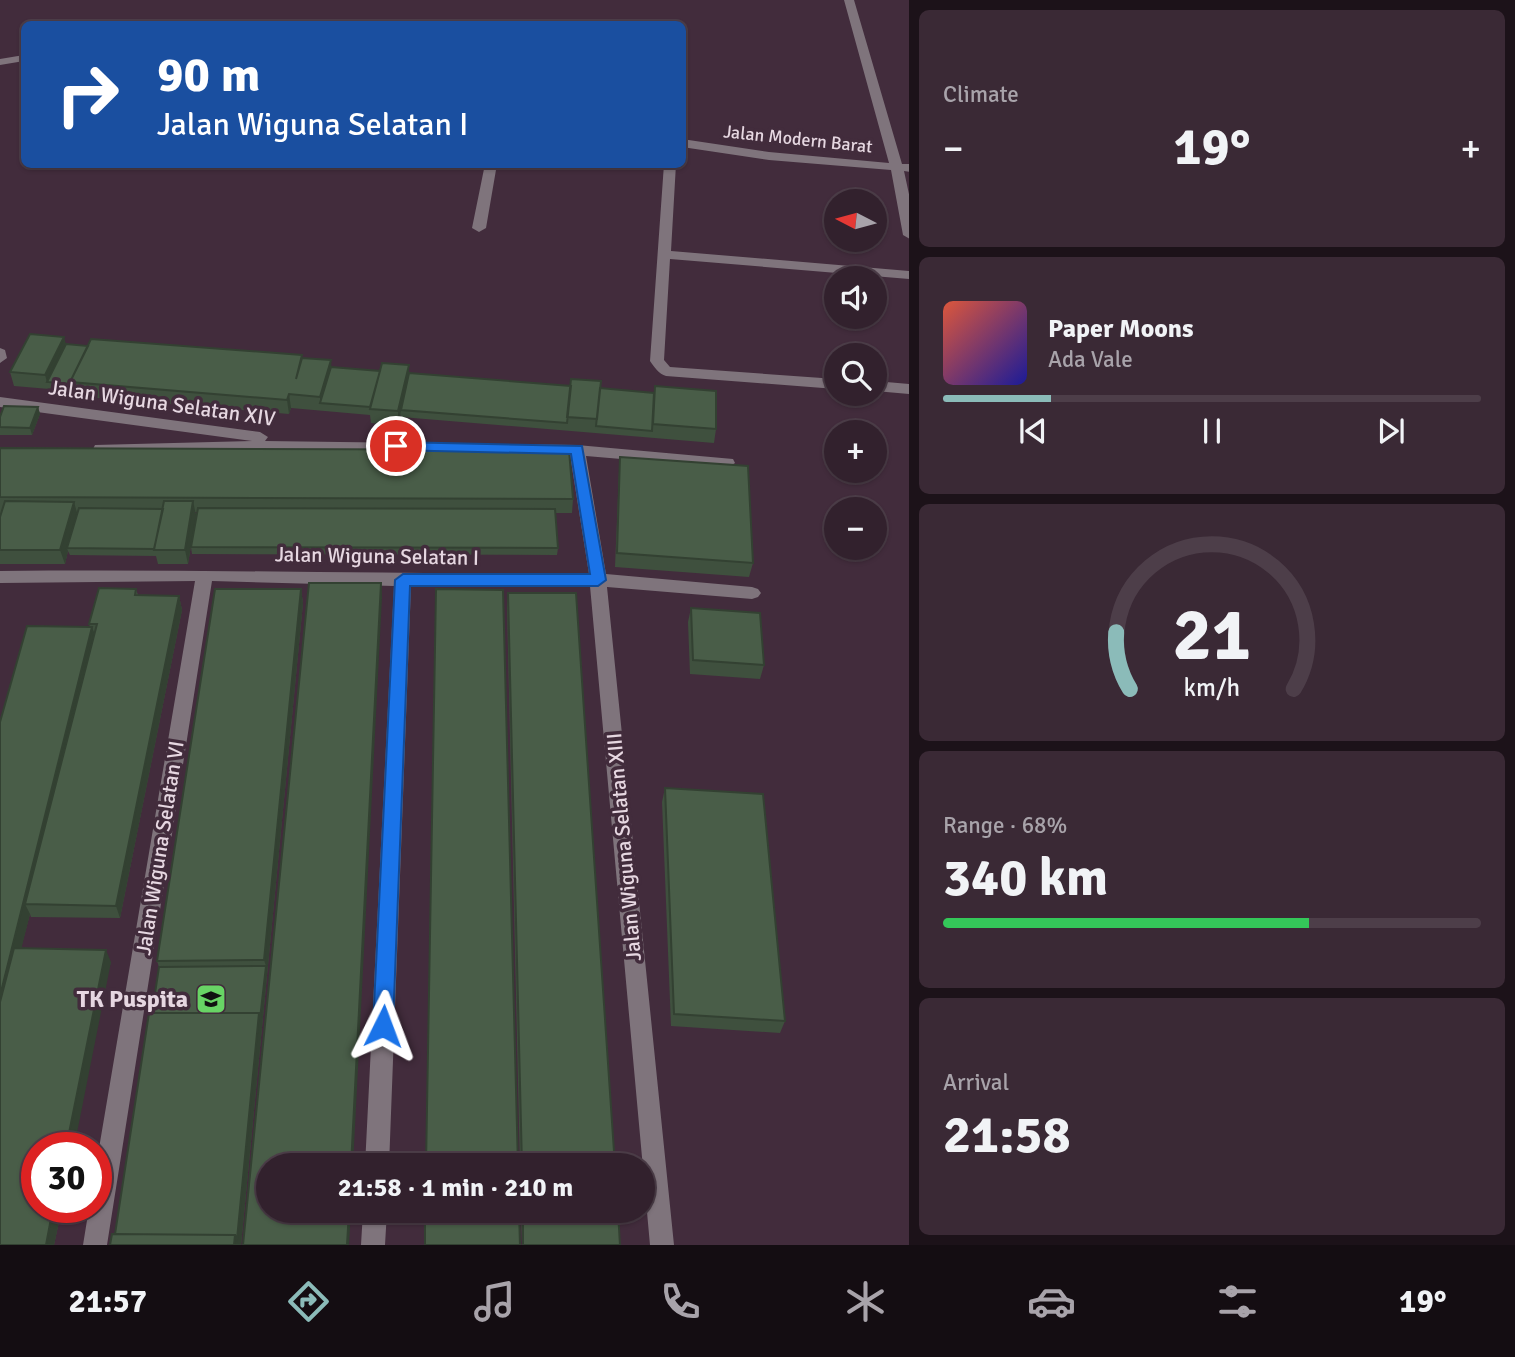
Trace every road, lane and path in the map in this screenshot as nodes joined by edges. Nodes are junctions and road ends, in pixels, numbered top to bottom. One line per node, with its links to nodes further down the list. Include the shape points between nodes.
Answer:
1 (849, 0): 7 (street)
2 (21, 58): 3 (street)
3 (0, 62)
4 (686, 144): 7 (street, Jalan Modern Barat)
5 (490, 168): 8 (street)
6 (670, 168): 10 (street)
7 (903, 168): 9 (street)
8 (480, 228)
9 (909, 235)
10 (664, 254): 11 (street); 12 (street, via 657,361 666,371)
11 (909, 275)
12 (824, 383)
13 (887, 387): 14 (street)
14 (909, 389)
15 (0, 402): 16 (street, Jalan Wiguna Selatan XIV)
16 (319, 445): 17 (street, Jalan Wiguna Selatan XIV); 18 (street, Jalan Wiguna Selatan XIV)
17 (83, 449)
18 (577, 450): 19 (street, Jalan Wiguna Selatan XIV); 23 (street, Jalan Wiguna Selatan XIII)
19 (727, 463)
20 (205, 575): 21 (street, Jalan Wiguna Selatan I); 22 (street, Jalan Wiguna Selatan I); 27 (street, Jalan Wiguna Selatan VI)
21 (0, 578)
22 (403, 580): 23 (street, Jalan Wiguna Selatan I); 25 (street)
23 (598, 580): 24 (street, Jalan Wiguna Selatan I); 29 (street, Jalan Wiguna Selatan XIII)
24 (752, 593)
25 (378, 1153)
26 (374, 1223): 28 (street)
27 (95, 1245)
28 (373, 1245)
29 (662, 1245)

